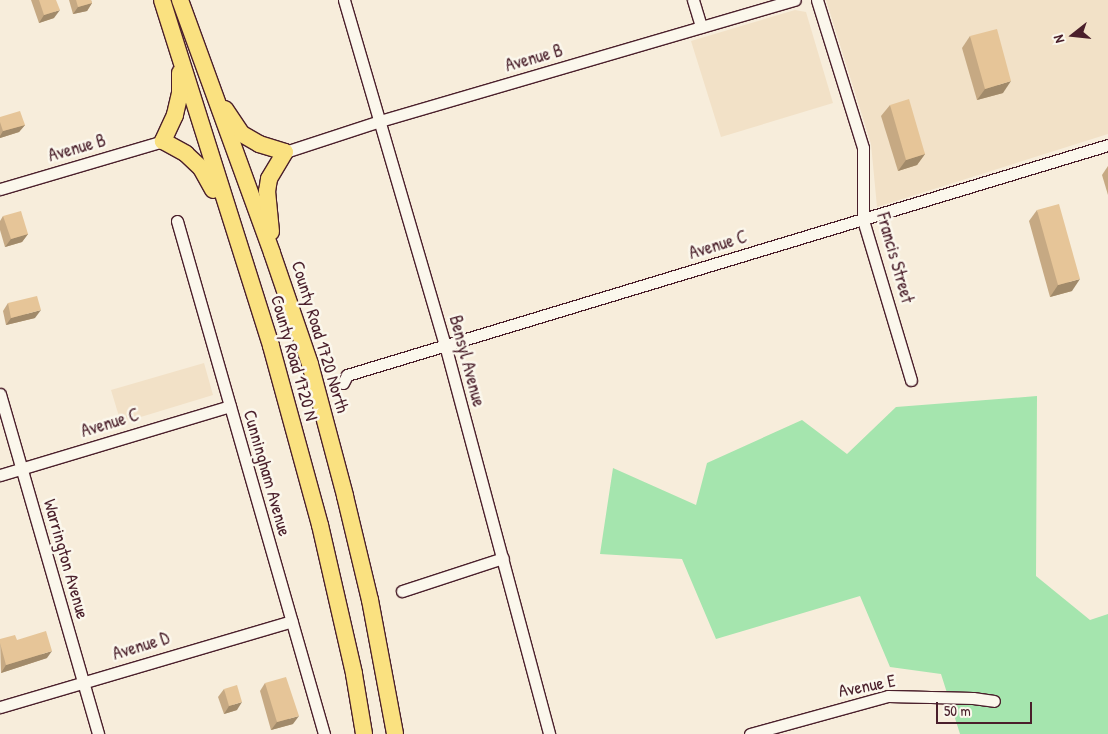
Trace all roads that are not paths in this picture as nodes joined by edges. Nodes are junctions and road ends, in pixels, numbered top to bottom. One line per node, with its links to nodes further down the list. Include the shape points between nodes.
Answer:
1 (162, 0): 8 (main road, County Road 1720 N)
2 (180, 0): 9 (main road)
3 (344, 0): 10 (street, Bensyl Avenue)
4 (693, 0): 7 (street)
5 (795, 0): 7 (street, Avenue B)
6 (817, 0): 15 (street, Francis Street, via 863,148)
7 (701, 27): 10 (street, Avenue B)
8 (180, 57): 11 (main road, via 180,93 175,115); 17 (main road, County Road 1720 N)
9 (212, 91): 13 (main road, via 242,134 259,144); 18 (main road, County Road 1720 North)
10 (380, 121): 13 (street, Avenue B); 19 (street, Bensyl Avenue)
11 (163, 141): 14 (street, Avenue B); 17 (main road, via 186,154 201,168)
12 (1108, 145): 15 (street, Avenue C)
13 (285, 152): 18 (main road, via 269,180 267,191)
14 (0, 190)
15 (863, 220): 19 (street, Avenue C); 20 (street, Francis Street)
16 (177, 221): 23 (street, Cunningham Avenue)
17 (236, 236): 34 (main road, County Road 1720 N, via 271,346 320,525 354,674)
18 (272, 253): 35 (main road, County Road 1720 North, via 310,364 345,496 370,600)
19 (445, 345): 21 (street, Avenue C, via 347,375); 26 (street, Bensyl Avenue)
20 (911, 380)
21 (342, 383)
22 (0, 394): 24 (street, Warrington Avenue)
23 (230, 406): 24 (street, Avenue C); 28 (street, Cunningham Avenue)
24 (22, 469): 25 (street, Avenue C); 29 (street, Warrington Avenue)
25 (0, 475)
26 (503, 558): 27 (street); 36 (street, Bensyl Avenue)
27 (402, 591)
28 (292, 621): 29 (street, Avenue D); 33 (street, Cunningham Avenue)
29 (83, 682): 31 (street, Avenue D); 32 (street, Warrington Avenue)
30 (994, 701): 37 (street, Avenue E, via 888,696)
31 (0, 707)
32 (98, 734)
33 (324, 734)
34 (364, 734)
35 (395, 734)
36 (549, 734)
37 (750, 734)

